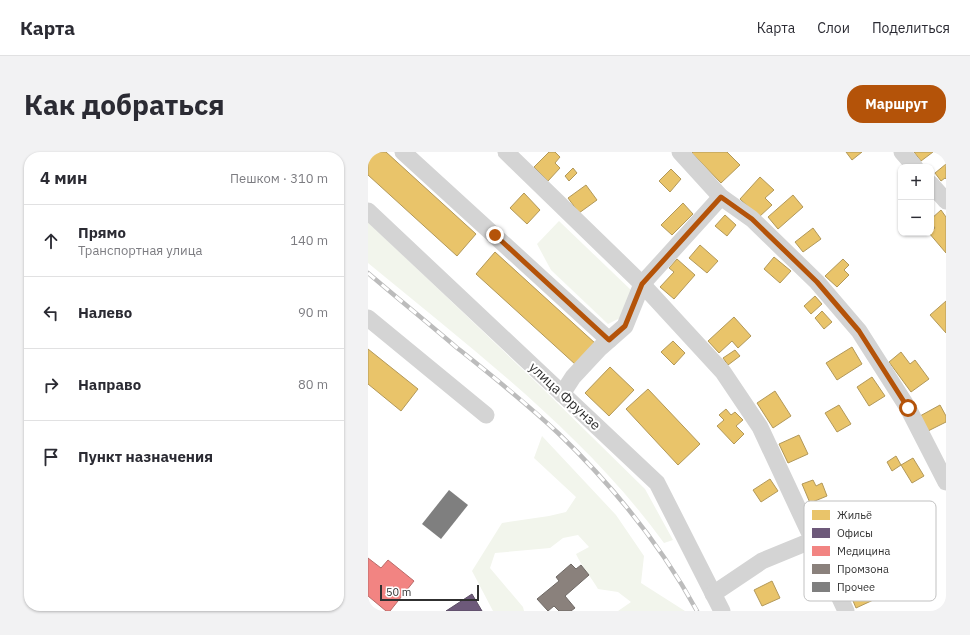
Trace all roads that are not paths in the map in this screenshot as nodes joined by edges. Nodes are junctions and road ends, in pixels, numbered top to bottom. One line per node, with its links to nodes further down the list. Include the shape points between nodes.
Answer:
1 (403, 152): 12 (street)
2 (506, 152): 10 (street)
3 (680, 152): 7 (street)
4 (902, 152): 5 (street)
5 (912, 164)
6 (934, 187): 8 (street)
7 (721, 197): 10 (street); 15 (street, via 752,219 796,261 859,331 908,408)
8 (946, 201)
9 (368, 211): 13 (street, улица Фрунзе)
10 (642, 284): 12 (street, via 625,326); 16 (street, via 723,372 760,427)
11 (369, 322): 14 (street)
12 (609, 340): 13 (street, via 573,377)
13 (562, 394): 18 (street, улица Фрунзе, via 657,483)
14 (486, 416)
15 (946, 482)
16 (804, 521)
17 (804, 544): 18 (street, via 762,561)
18 (713, 594): 20 (street, улица Фрунзе)
19 (841, 601): 21 (street)
20 (722, 611)
21 (846, 611)

